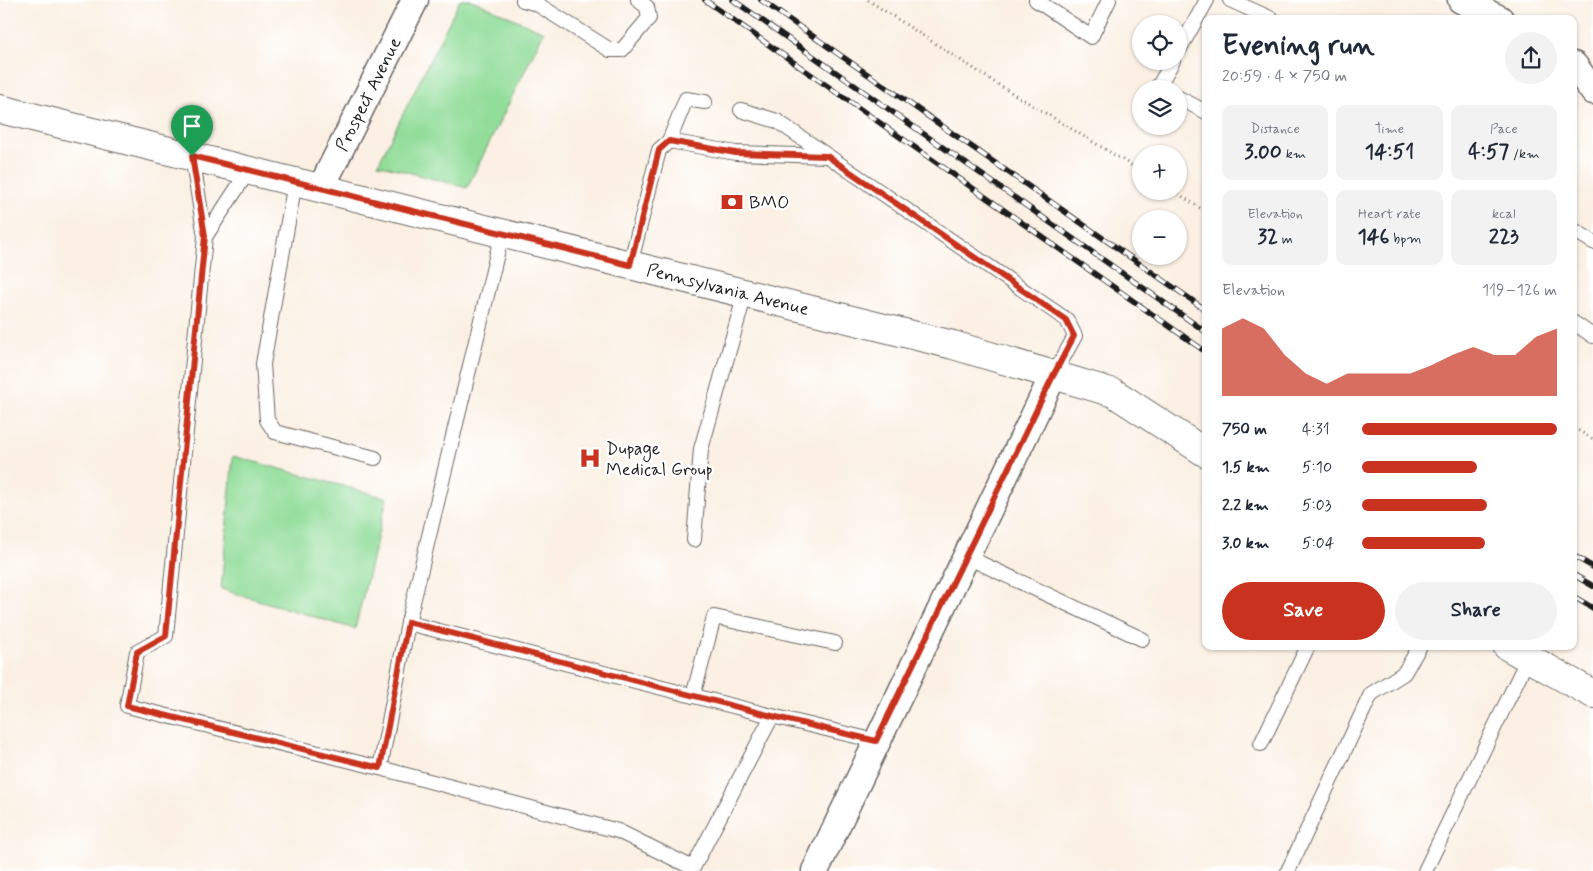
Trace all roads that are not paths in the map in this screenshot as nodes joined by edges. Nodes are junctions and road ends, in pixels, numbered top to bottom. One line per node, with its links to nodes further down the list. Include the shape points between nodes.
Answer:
1 (415, 0): 26 (street, Prospect Avenue)
2 (524, 0): 3 (lane, via 537,4 610,50 622,50 649,18 647,7)
3 (638, 0)
4 (1036, 0): 5 (lane, via 1091,37)
5 (1110, 0)
6 (1207, 0): 11 (lane)
7 (1230, 0): 9 (lane)
8 (1461, 0): 10 (street)
9 (1263, 15)
10 (1492, 15)
11 (1187, 36)
12 (1593, 56): 13 (street)
13 (1577, 64)
14 (1577, 69): 15 (street)
15 (1593, 91)
16 (706, 102): 21 (lane, via 686,99)
17 (1187, 102): 20 (lane)
18 (0, 108): 22 (street, Pennsylvania Avenue)
19 (741, 110): 23 (lane, via 777,121)
20 (1202, 110)
21 (669, 141): 23 (lane, via 736,153); 31 (lane, via 659,150)
22 (192, 156): 24 (street, Pennsylvania Avenue); 29 (lane)
23 (827, 156): 35 (lane, via 1066,320 1074,336)
24 (249, 170): 25 (street, Pennsylvania Avenue); 29 (lane)
25 (295, 182): 26 (street, Pennsylvania Avenue); 37 (lane, via 263,364 267,420 275,432)
26 (321, 188): 28 (street, Pennsylvania Avenue)
27 (1577, 232): 30 (lane)
28 (502, 233): 31 (street, Pennsylvania Avenue); 40 (lane)
29 (205, 236): 51 (lane, via 166,636 137,652 127,706)
30 (1593, 242)
31 (630, 265): 32 (street, Pennsylvania Avenue)
32 (745, 294): 35 (street, Pennsylvania Avenue, via 953,345); 38 (lane, via 701,449)
33 (1577, 325): 34 (lane)
34 (1593, 336)
35 (1053, 376): 36 (street, Pennsylvania Avenue, via 1114,393); 39 (street)
36 (1202, 450)
37 (375, 458)
38 (694, 540)
39 (965, 556): 41 (lane); 49 (street)
40 (408, 622): 47 (lane); 51 (lane)
41 (1142, 639)
42 (835, 643): 47 (lane, via 714,617)
43 (1306, 650): 50 (lane)
44 (1418, 650): 53 (lane, via 1404,673 1372,694)
45 (1518, 652): 46 (street); 54 (lane)
46 (1593, 694)
47 (693, 696): 48 (lane)
48 (772, 716): 49 (lane); 51 (lane, via 694,868 618,831)
49 (876, 741): 52 (street)
50 (1261, 744)
51 (380, 768)
52 (815, 871)
53 (1288, 871)
54 (1425, 871)

